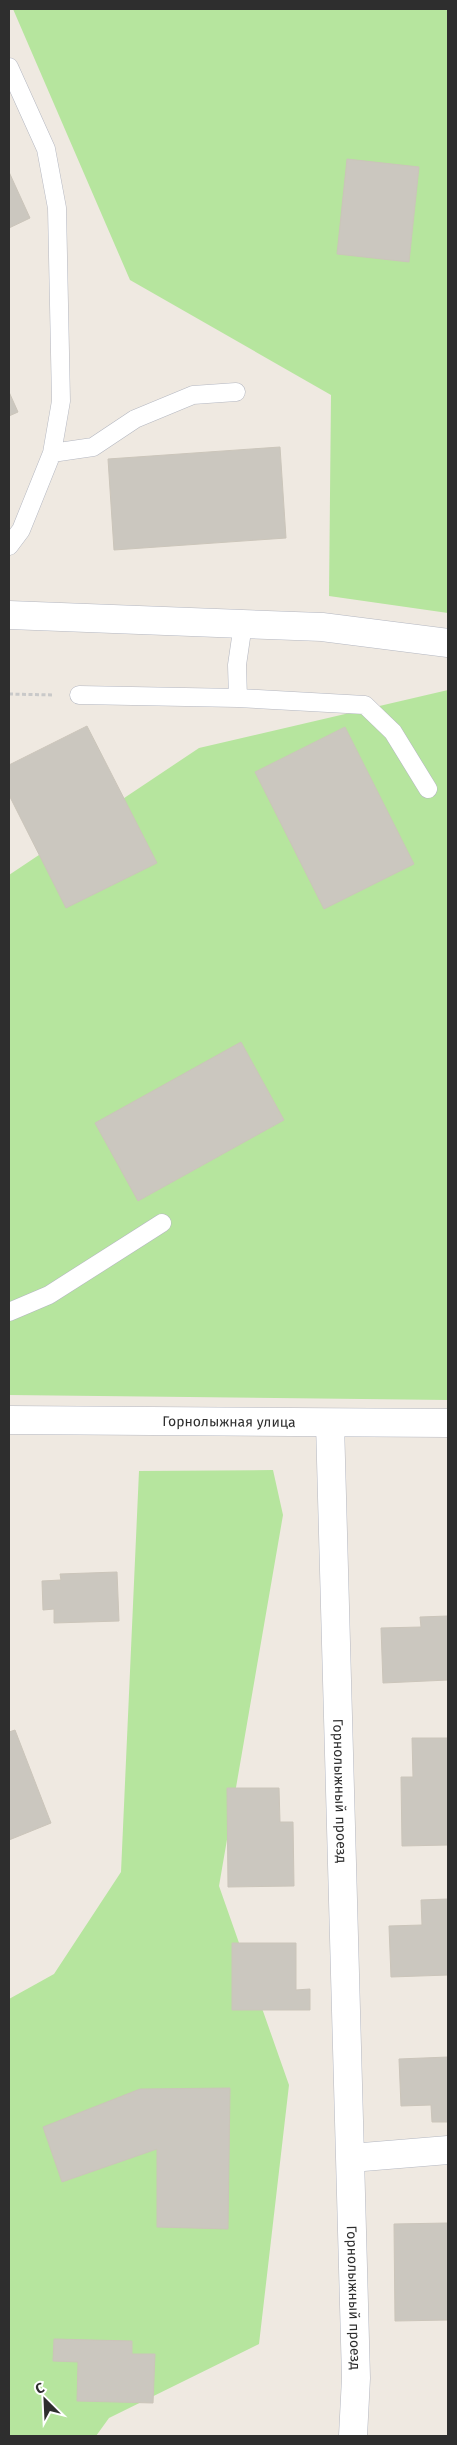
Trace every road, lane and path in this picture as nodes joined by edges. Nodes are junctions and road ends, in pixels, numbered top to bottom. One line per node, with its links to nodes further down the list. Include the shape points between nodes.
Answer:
1 (9, 67): 3 (lane, via 46,149 57,208 60,401)
2 (236, 392): 3 (lane, via 193,395 135,419 93,447)
3 (52, 453): 4 (lane)
4 (15, 530): 5 (lane)
5 (9, 546)
6 (9, 615): 7 (street)
7 (243, 624): 8 (street, via 322,627); 11 (lane)
8 (448, 643)
9 (9, 694): 10 (path)
10 (79, 695): 11 (lane)
11 (238, 698): 12 (lane, via 364,705 393,732)
12 (428, 790)
13 (162, 1223): 14 (lane, via 49,1296)
14 (9, 1312)
15 (9, 1420): 16 (street, Горнолыжная улица)
16 (330, 1423): 17 (street, Горнолыжная улица); 19 (street, Горнолыжный проезд)
17 (448, 1423)
18 (448, 2150): 19 (street)
19 (351, 2158): 20 (street, Горнолыжный проезд, via 356,2378)
20 (353, 2436)

